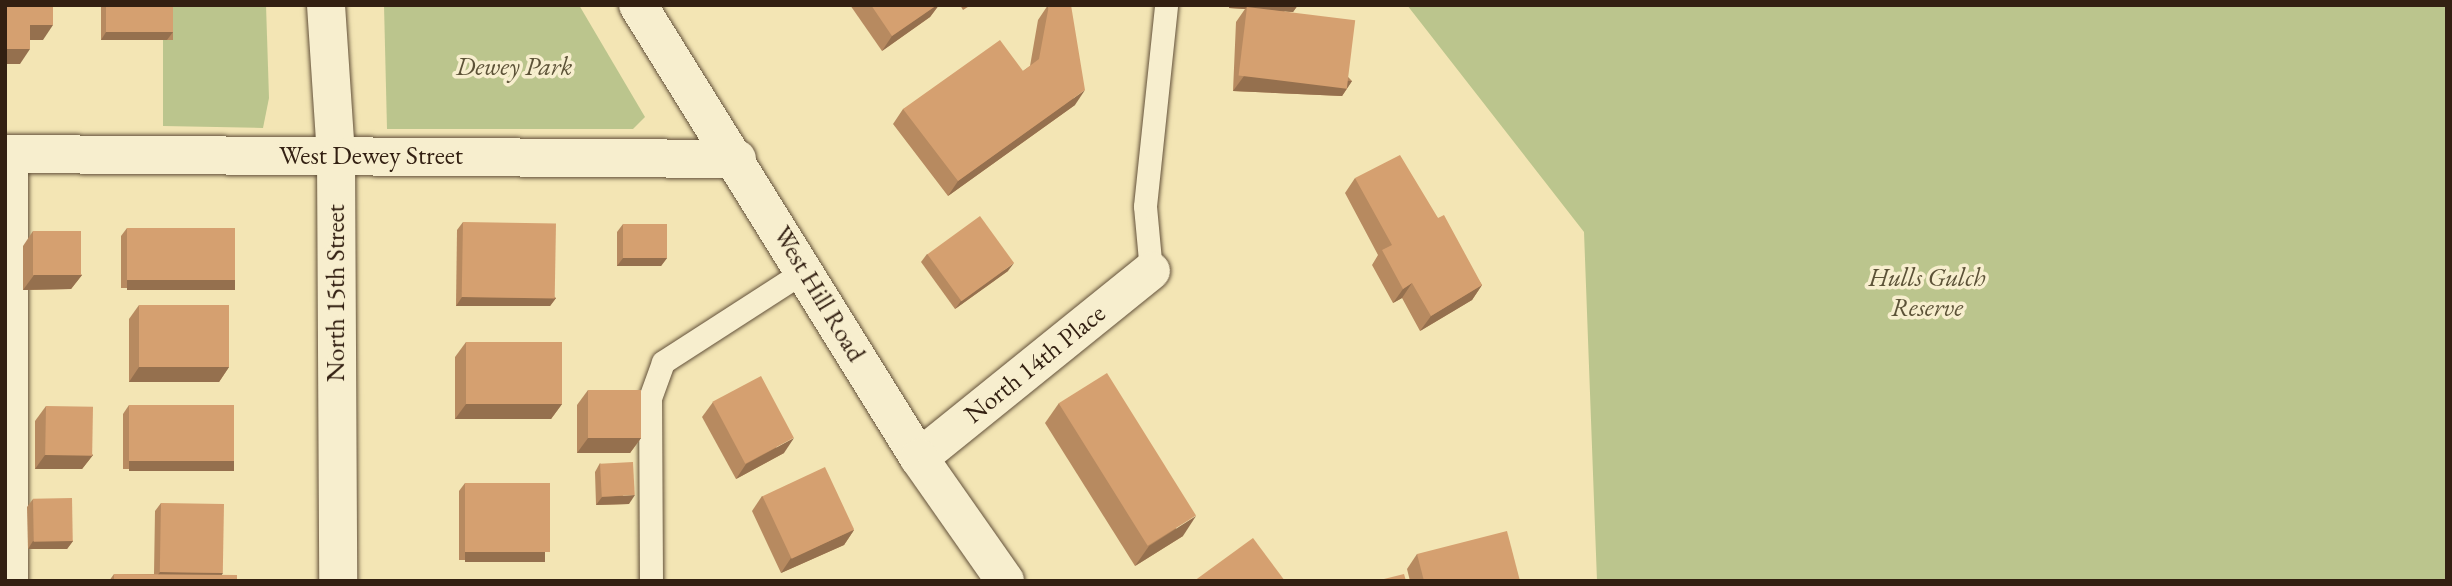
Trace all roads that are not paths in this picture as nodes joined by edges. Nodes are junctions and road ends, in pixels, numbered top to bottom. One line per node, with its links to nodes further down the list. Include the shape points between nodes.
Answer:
1 (326, 5): 5 (street, North 15th Street)
2 (638, 5): 6 (street, West Hill Road)
3 (1166, 5): 8 (lane, via 1145,206)
4 (10, 154): 5 (street, West Dewey Street); 10 (lane)
5 (336, 156): 6 (street, West Dewey Street); 11 (street, North 15th Street)
6 (737, 159): 7 (street, West Hill Road)
7 (804, 271): 9 (street, West Hill Road); 12 (lane, via 663,362 650,398)
8 (1151, 271): 9 (street, North 14th Place)
9 (919, 458): 13 (street, West Hill Road)
10 (16, 581)
11 (338, 581)
12 (650, 581)
13 (1005, 581)

